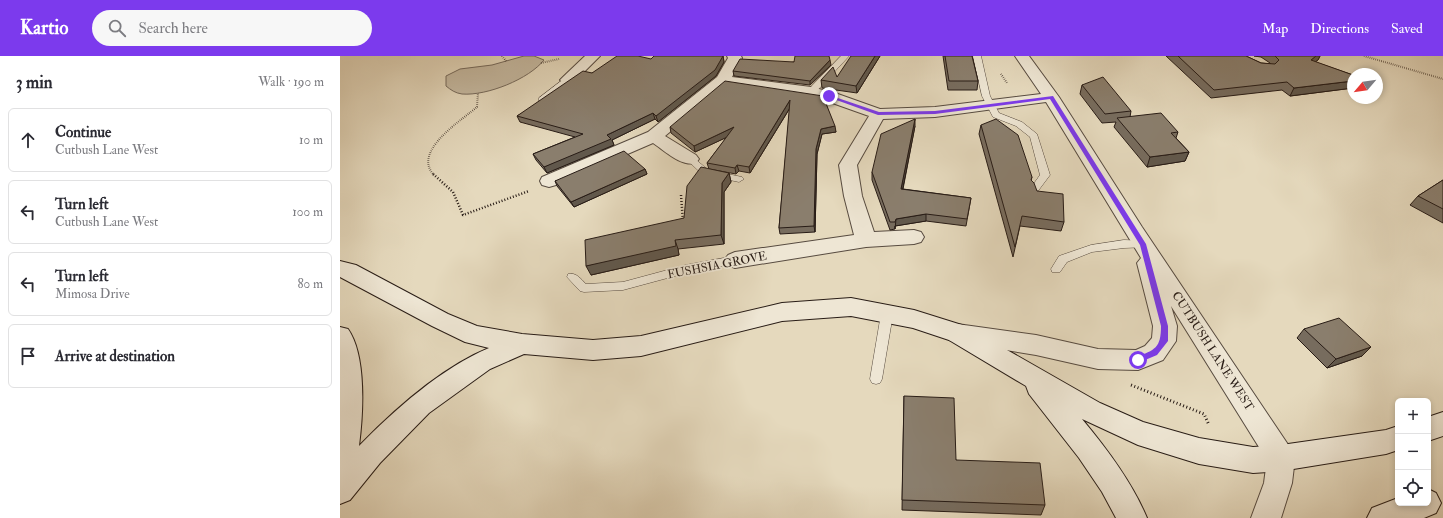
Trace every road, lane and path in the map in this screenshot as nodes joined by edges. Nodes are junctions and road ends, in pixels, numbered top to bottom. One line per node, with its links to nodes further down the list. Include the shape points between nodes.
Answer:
1 (502, 56): 8 (path)
2 (593, 56): 11 (street)
3 (734, 56): 12 (street)
4 (845, 56): 13 (lane)
5 (976, 56): 18 (lane)
6 (1022, 56): 15 (street, CUTBUSH LANE WEST)
7 (1364, 56): 10 (path)
8 (506, 61)
9 (998, 69): 16 (path, via 1006,82)
10 (1443, 78)
11 (568, 80): 17 (lane)
12 (723, 80): 13 (street); 20 (street)
13 (811, 92): 19 (street)
14 (478, 93): 23 (path, via 477,107 432,146 428,156 427,168 452,191 463,215 519,196)
15 (1051, 97): 16 (street); 29 (street, CUTBUSH LANE WEST)
16 (1024, 100): 18 (street)
17 (537, 104)
18 (990, 105): 19 (street, via 935,112); 24 (lane, via 996,115 1019,124 1034,136 1045,176)
19 (878, 114): 28 (street, via 848,165 853,196)
20 (654, 136): 21 (street); 23 (street)
21 (690, 159): 22 (lane, via 705,172)
22 (739, 179)
23 (549, 181)
24 (1035, 189)
25 (681, 194): 26 (path)
26 (683, 224)
27 (914, 238): 28 (street, FUSHSIA GROVE)
28 (866, 240): 30 (street, FUSHSIA GROVE)
29 (1143, 244): 32 (lane, via 1090,249 1063,259); 35 (street, CUTBUSH LANE WEST, via 1165,326 1164,341 1154,353 1138,360 1098,359 1074,352); 45 (street, CUTBUSH LANE WEST)
30 (735, 260): 33 (lane, FUSHSIA GROVE, via 686,269 623,286 584,288)
31 (340, 269): 37 (street, via 473,335)
32 (1056, 269)
33 (572, 277)
34 (887, 314): 35 (street, via 914,319); 37 (street, via 851,307 782,312 641,346 609,349); 39 (lane)
35 (957, 333): 38 (street)
36 (340, 336): 46 (street, via 350,379 347,435)
37 (522, 344): 46 (street, via 481,362 420,405 370,454)
38 (1030, 376): 45 (street, via 1091,411 1138,433 1199,451 1253,460); 50 (street, via 1094,454)
39 (876, 379)
40 (1127, 384): 41 (path)
41 (1204, 414)
42 (1443, 424): 43 (street)
43 (1431, 428)
44 (1395, 439): 45 (street)
45 (1281, 458): 51 (street, via 1278,483)
46 (340, 490)
47 (1443, 497): 48 (street)
48 (1431, 502)
49 (1418, 506): 52 (street)
50 (1132, 518)
51 (1266, 518)
52 (1382, 518)

